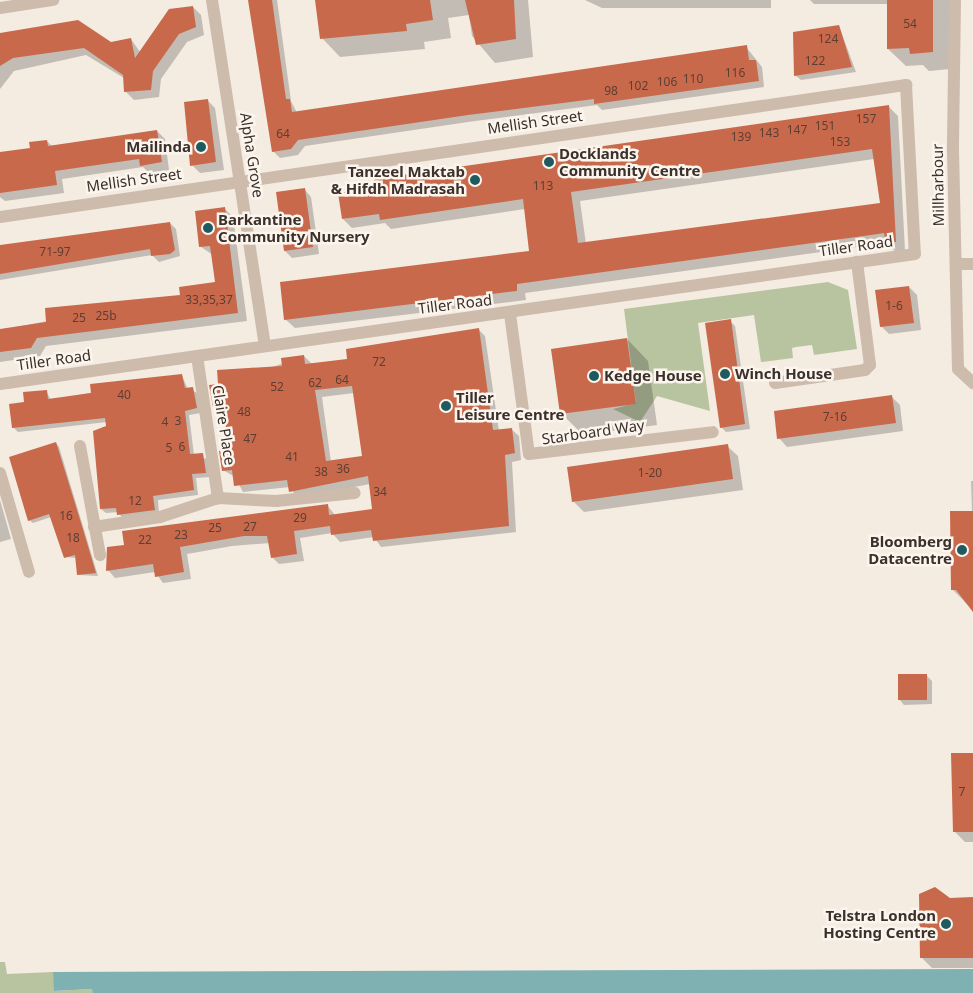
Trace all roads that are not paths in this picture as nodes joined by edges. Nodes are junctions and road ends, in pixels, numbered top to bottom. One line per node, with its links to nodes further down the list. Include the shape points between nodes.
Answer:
1 (53, 0): 4 (street)
2 (212, 0): 5 (street, Alpha Grove)
3 (955, 0): 9 (street, Millharbour)
4 (0, 8)
5 (239, 181): 6 (street, Mellish Street); 7 (street, Mellish Street, via 906,84); 12 (street, Alpha Grove)
6 (0, 217)
7 (914, 254): 8 (street, Tiller Road)
8 (857, 262): 11 (street, Tiller Road); 14 (street, via 870,365 865,370)
9 (956, 264): 10 (street); 15 (street, Millharbour, via 958,369)
10 (973, 264)
11 (510, 314): 12 (street, Tiller Road); 17 (street, Starboard Way, via 529,454)
12 (265, 345): 13 (street, Tiller Road)
13 (197, 356): 16 (street, Tiller Road); 21 (street, Claire Place)
14 (775, 383)
15 (973, 383)
16 (0, 384)
17 (713, 432)
18 (80, 446): 22 (street)
19 (0, 473): 24 (street)
20 (355, 493): 21 (street, via 276,501)
21 (218, 498): 22 (street, via 160,517)
22 (94, 527): 23 (street)
23 (100, 555)
24 (30, 572)

